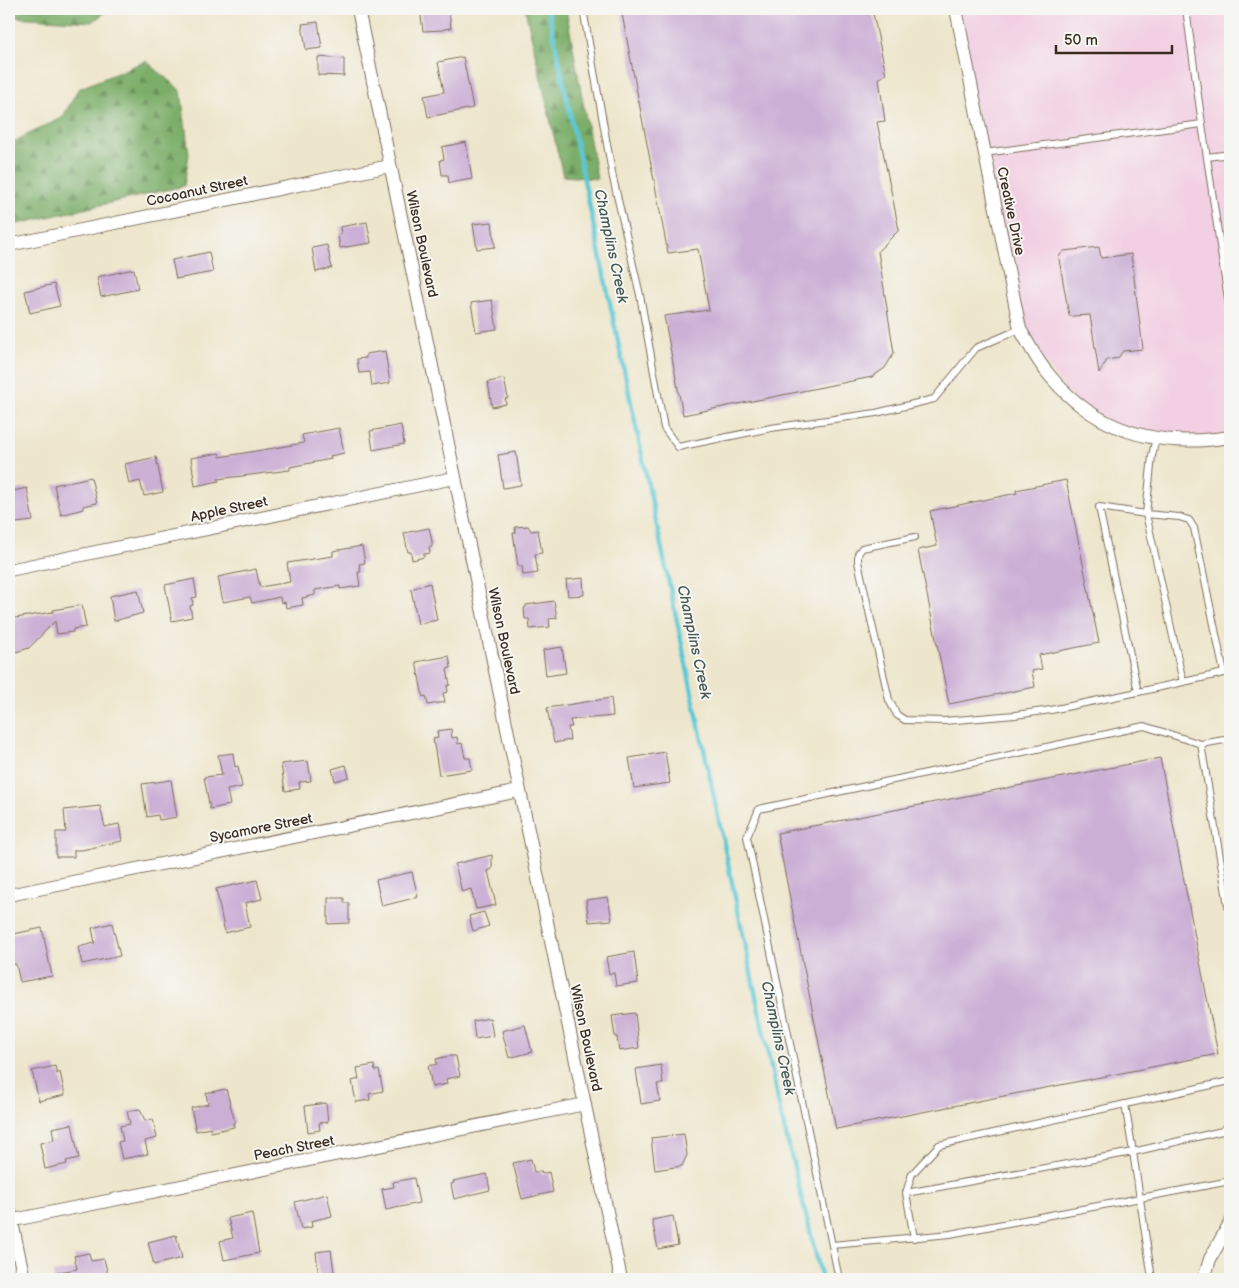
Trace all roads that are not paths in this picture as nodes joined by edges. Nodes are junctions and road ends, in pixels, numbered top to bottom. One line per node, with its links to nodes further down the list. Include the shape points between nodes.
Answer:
1 (358, 9): 9 (street, Wilson Boulevard)
2 (583, 9): 12 (lane, via 612,178 640,295 664,428 678,447 771,428 876,413 934,399 976,348)
3 (956, 9): 6 (street, Creative Drive)
4 (1186, 9): 5 (lane)
5 (1202, 124): 6 (lane); 8 (lane)
6 (984, 154): 12 (street, Creative Drive)
7 (1230, 154): 8 (lane)
8 (1207, 157): 11 (lane)
9 (390, 166): 10 (street, Cocoanut Street); 15 (street, Wilson Boulevard)
10 (9, 245)
11 (1230, 312)
12 (1020, 329): 14 (street, Creative Drive, via 1045,370 1075,402 1103,421 1132,433)
13 (1230, 436): 14 (street, Creative Drive, via 1176,440)
14 (1156, 437): 16 (lane)
15 (454, 478): 18 (street, Apple Street); 24 (street, Wilson Boulevard)
16 (1146, 514): 19 (lane, via 1179,517 1189,520 1194,528); 20 (lane); 21 (lane, via 1099,507)
17 (915, 537): 21 (lane, via 862,548 858,554 889,700 897,715 905,720 918,721 1009,716)
18 (9, 570)
19 (1227, 673): 20 (lane)
20 (1183, 682): 21 (lane)
21 (1138, 692)
22 (1230, 739): 23 (lane)
23 (1201, 744): 26 (lane); 39 (lane, via 1144,726 759,809 748,837)
24 (519, 791): 25 (street, Sycamore Street); 29 (street, Wilson Boulevard)
25 (9, 895)
26 (1228, 898): 27 (lane)
27 (1230, 917)
28 (1230, 1081): 30 (lane)
29 (585, 1104): 36 (street, Peach Street); 41 (street, Wilson Boulevard)
30 (1125, 1104): 32 (lane); 34 (lane, via 939,1145 912,1174)
31 (1230, 1124): 32 (lane, via 1222,1131)
32 (1133, 1152): 34 (lane); 35 (lane)
33 (1230, 1184): 35 (lane, via 1225,1182)
34 (906, 1193): 38 (lane)
35 (1140, 1198): 38 (lane); 43 (lane)
36 (10, 1216): 40 (street)
37 (1230, 1223): 44 (street, via 1210,1259)
38 (914, 1238): 39 (lane)
39 (832, 1245): 42 (lane)
40 (24, 1279)
41 (621, 1279)
42 (839, 1279)
43 (1152, 1279)
44 (1204, 1279)

